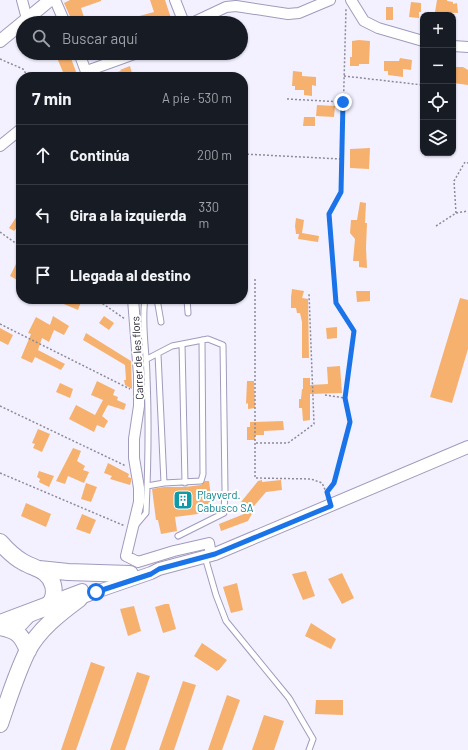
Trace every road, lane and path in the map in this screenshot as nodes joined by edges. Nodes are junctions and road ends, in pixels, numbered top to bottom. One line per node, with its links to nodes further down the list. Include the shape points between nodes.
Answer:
1 (22, 0): 7 (street)
2 (50, 0): 8 (street)
3 (54, 0): 9 (street)
4 (176, 0): 10 (street)
5 (330, 0): 11 (street, via 299,13 288,14 236,6 226,7)
6 (348, 4): 13 (street, via 364,21 378,28); 23 (path)
7 (25, 16)
8 (30, 16)
9 (62, 16)
10 (182, 16)
11 (207, 16)
12 (16, 27): 14 (street)
13 (420, 40)
14 (0, 41)
15 (456, 46): 16 (street)
16 (468, 47)
17 (0, 59): 20 (path)
18 (81, 60): 21 (street)
19 (121, 60): 22 (street)
20 (25, 72)
21 (87, 72)
22 (93, 72)
23 (344, 76): 24 (path); 26 (path)
24 (420, 85)
25 (287, 99): 26 (path)
26 (343, 102): 30 (path)
27 (16, 133): 28 (street)
28 (0, 146)
29 (248, 154): 30 (path)
30 (342, 159): 54 (path, via 341,192 329,214 336,303 354,331)
31 (468, 162): 33 (path, via 465,162 454,181)
32 (468, 211): 33 (path)
33 (456, 213): 34 (path)
34 (436, 226)
35 (0, 232): 36 (path)
36 (16, 243)
37 (255, 280): 56 (path)
38 (309, 294): 56 (path, via 314,424 288,443)
39 (103, 304): 47 (path)
40 (133, 304): 47 (street, Carrer de les flors)
41 (144, 304): 51 (lane, via 142,316)
42 (159, 304): 45 (lane)
43 (187, 304): 44 (lane)
44 (188, 312)
45 (161, 322)
46 (0, 324): 52 (path)
47 (135, 326): 52 (street, Carrer de les flors)
48 (202, 340): 49 (lane); 61 (lane, via 203,474 201,481); 66 (lane, via 208,339 223,345 224,513)
49 (182, 344): 50 (lane); 61 (lane)
50 (158, 354): 51 (lane); 60 (lane)
51 (147, 359): 62 (lane)
52 (139, 394): 58 (street, Carrer de les flors, via 134,439)
53 (326, 395): 54 (path)
54 (345, 398): 63 (path, via 350,422 334,483)
55 (0, 406): 58 (path)
56 (256, 443): 63 (path, via 256,478 311,479 322,483)
57 (468, 447): 64 (street)
58 (136, 471): 65 (street, Carrer de les flors, via 140,488)
59 (0, 473): 65 (path)
60 (164, 483): 61 (lane); 62 (lane)
61 (185, 483)
62 (147, 486): 65 (lane, via 146,513)
63 (327, 492): 64 (path)
64 (331, 506): 68 (street)
65 (132, 529): 68 (street, Carrer de les flors, via 126,556 138,562 209,543)
66 (178, 536)
67 (0, 542): 69 (highway, via 24,563)
68 (208, 556): 70 (street); 77 (lane, via 216,595 226,621 289,698 313,739)
69 (39, 569): 71 (highway); 73 (highway, via 52,581)
70 (159, 569): 71 (street); 72 (street)
71 (130, 574): 73 (street)
72 (79, 599): 74 (street); 75 (highway, via 51,622)
73 (52, 600): 74 (highway, via 44,608)
74 (5, 626): 75 (highway, via 22,636)
75 (28, 651): 76 (highway)
76 (0, 724)
77 (309, 750)

